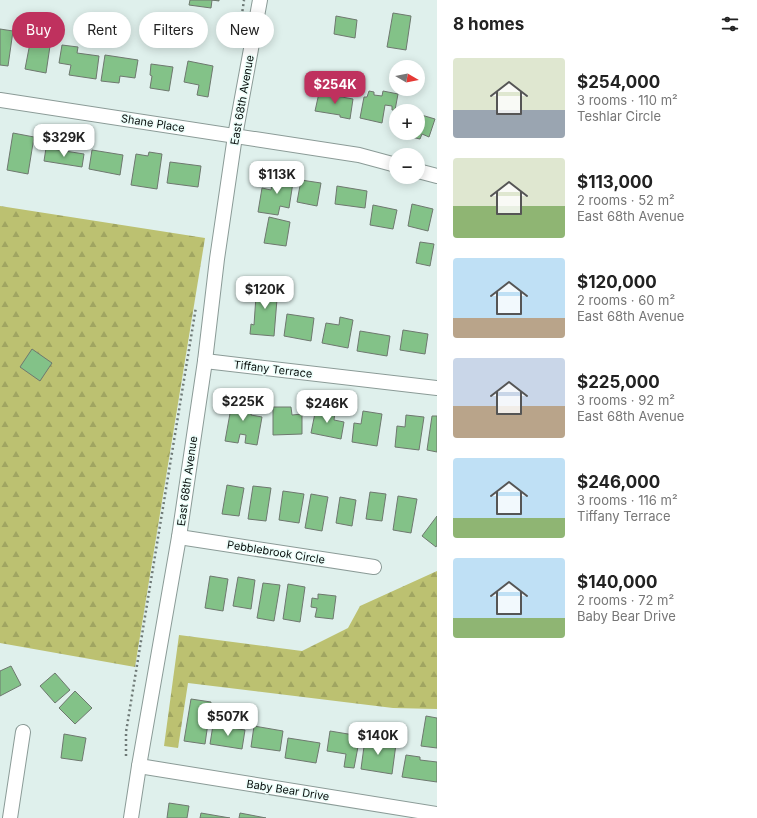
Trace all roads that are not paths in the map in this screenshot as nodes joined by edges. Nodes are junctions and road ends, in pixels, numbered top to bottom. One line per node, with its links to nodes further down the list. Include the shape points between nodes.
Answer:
1 (260, 0): 3 (street, East 68th Avenue)
2 (0, 100): 3 (street, Shane Place)
3 (235, 136): 4 (street, Shane Place, via 359,155); 7 (street, East 68th Avenue)
4 (389, 163)
5 (425, 173): 6 (street)
6 (437, 176)
7 (205, 361): 8 (street, Tiffany Terrace); 9 (street, East 68th Avenue)
8 (437, 388)
9 (179, 537): 10 (street, Pebblebrook Circle); 12 (street, East 68th Avenue)
10 (374, 567)
11 (23, 732): 14 (street)
12 (139, 766): 13 (street, Baby Bear Drive); 15 (street, East 68th Avenue)
13 (437, 814)
14 (10, 818)
15 (131, 818)

